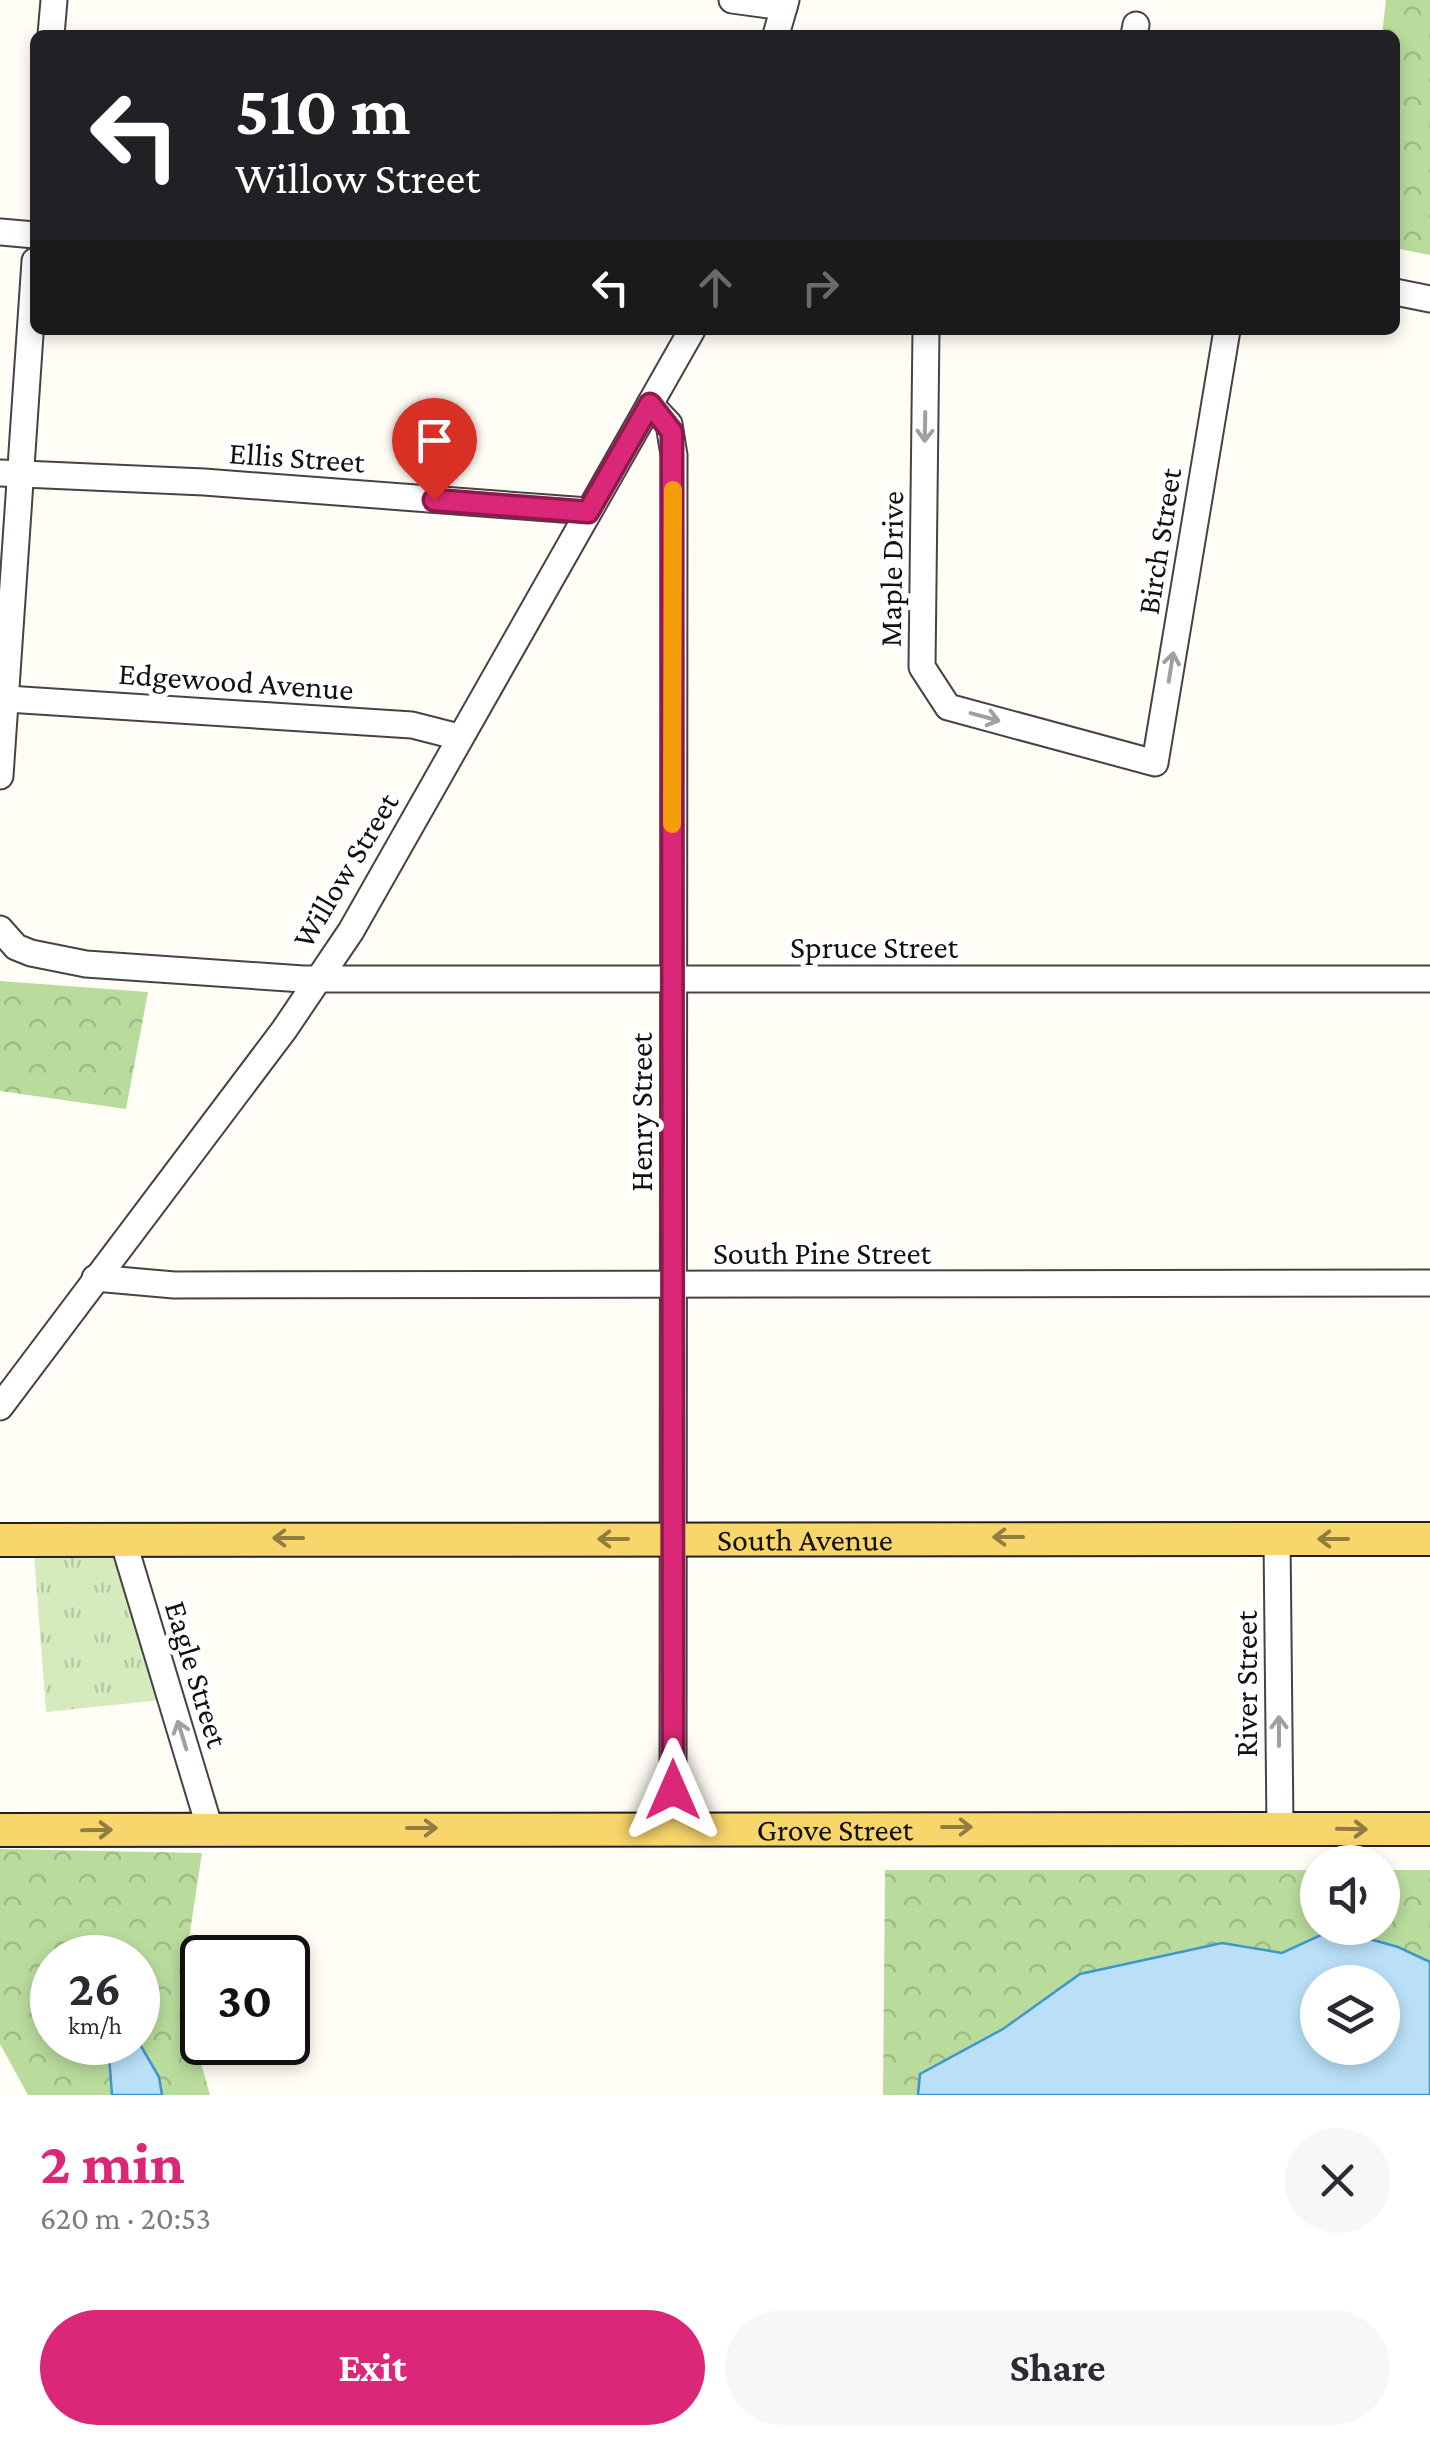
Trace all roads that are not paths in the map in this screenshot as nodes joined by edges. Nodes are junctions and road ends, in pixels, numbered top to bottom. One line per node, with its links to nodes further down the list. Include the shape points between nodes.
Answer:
1 (54, 0): 4 (street)
2 (732, 0): 3 (street)
3 (785, 4): 5 (street)
4 (51, 30)
5 (777, 30)
6 (0, 232): 7 (street)
7 (30, 234)
8 (1400, 293): 9 (street)
9 (1430, 299)
10 (30, 305): 15 (street)
11 (689, 335): 14 (street, Willow Street)
12 (926, 335): 19 (street, Maple Drive, one-way to 19, via 922,667 948,707)
13 (1226, 335): 19 (street, Birch Street, one-way to 13)
14 (650, 404): 16 (street, Willow Street); 24 (street, Henry Street, via 668,424 674,455)
15 (11, 474): 16 (street, Ellis Street); 17 (street)
16 (588, 512): 18 (street, Willow Street)
17 (7, 700): 18 (street, Edgewood Avenue, via 412,725); 20 (street)
18 (460, 737): 22 (street, Willow Street)
19 (1155, 763)
20 (0, 776)
21 (2, 933): 22 (street, Spruce Street, via 31,954 86,964)
22 (319, 979): 24 (street, Spruce Street); 25 (street, Willow Street)
23 (1430, 979): 24 (street, Spruce Street)
24 (674, 980): 27 (street, Henry Street)
25 (96, 1278): 27 (street, South Pine Street, via 174,1286); 28 (street, Willow Street)
26 (1430, 1283): 27 (street, South Pine Street)
27 (673, 1286): 30 (street, Henry Street)
28 (0, 1407)
29 (122, 1538): 30 (main road, South Avenue, one-way to 29); 33 (main road, South Avenue); 37 (street, Eagle Street, one-way to 29)
30 (674, 1539): 31 (main road, South Avenue, one-way to 30); 34 (street, Henry Street)
31 (1278, 1539): 32 (main road, South Avenue, one-way to 31); 35 (street, River Street, one-way to 31)
32 (1430, 1539)
33 (0, 1540)
34 (673, 1828): 35 (main road, Grove Street, one-way to 35); 37 (main road, Grove Street, one-way to 34)
35 (1280, 1828): 36 (main road, Grove Street, one-way to 36)
36 (1430, 1828)
37 (210, 1829): 38 (main road, Grove Street, one-way to 37)
38 (0, 1830)

